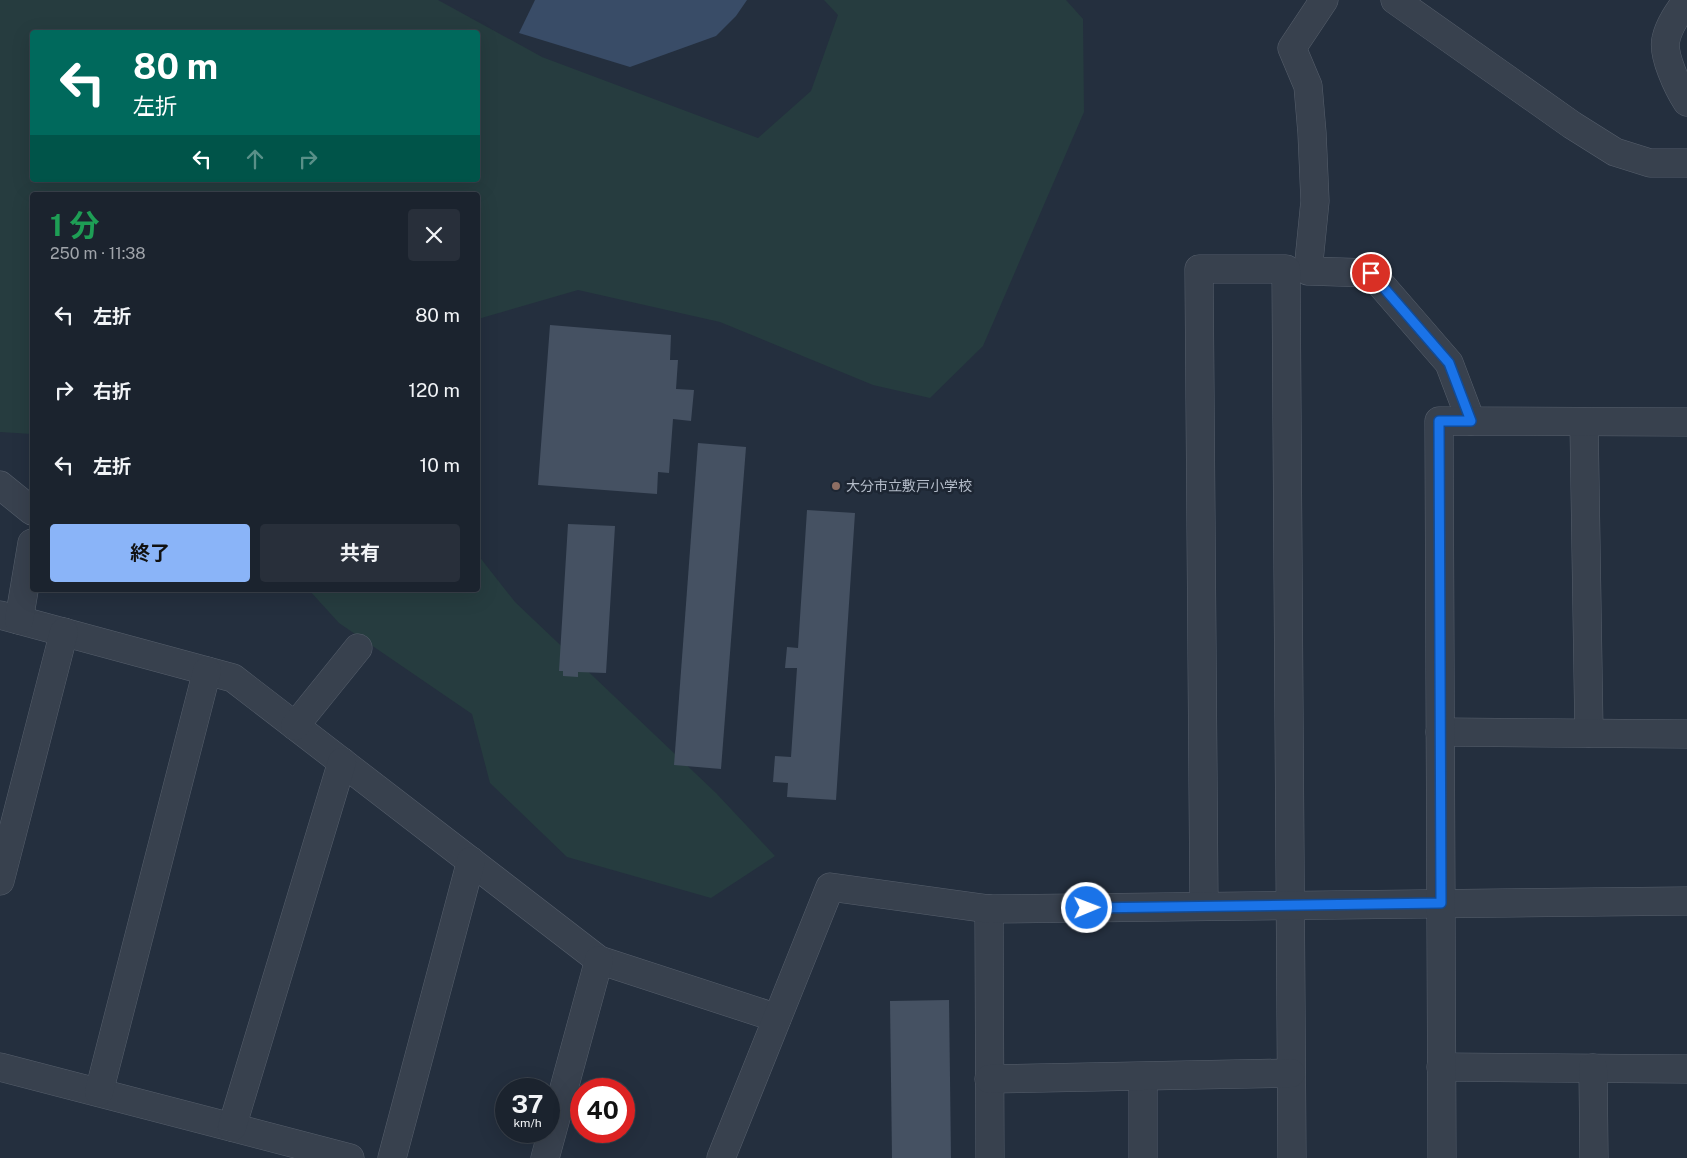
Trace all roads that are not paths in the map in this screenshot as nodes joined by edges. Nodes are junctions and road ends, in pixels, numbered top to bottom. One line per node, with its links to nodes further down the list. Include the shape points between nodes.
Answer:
1 (1324, 0): 6 (street, via 1292,48 1308,86 1312,133 1315,201 1308,271 1371,273 1449,363)
2 (1395, 0): 5 (street, via 1615,152 1650,163)
3 (1687, 0): 4 (street, via 1666,40 1669,66)
4 (1687, 102)
5 (1687, 163)
6 (1471, 421): 7 (street); 17 (street, via 1439,421)
7 (1584, 422): 8 (street); 18 (street)
8 (1687, 422)
9 (0, 485): 10 (street)
10 (30, 509)
11 (30, 550): 12 (street)
12 (10, 618): 13 (street)
13 (64, 632): 15 (street); 22 (street)
14 (358, 648): 16 (street)
15 (207, 671): 16 (street, via 233,678); 37 (street)
16 (295, 726): 20 (street)
17 (1440, 732): 18 (street); 24 (street)
18 (1589, 733): 19 (street)
19 (1687, 734)
20 (342, 762): 21 (street); 38 (street)
21 (471, 861): 28 (street); 40 (street)
22 (0, 881)
23 (1687, 900): 24 (street)
24 (1441, 903): 25 (street); 31 (street)
25 (1290, 905): 26 (street); 26 (street, via 1286,269 1199,269); 34 (street)
26 (1204, 906): 27 (street)
27 (989, 909): 29 (street, via 830,887); 36 (street)
28 (600, 960): 29 (street); 41 (street)
29 (777, 1018): 42 (street)
30 (0, 1066): 37 (street)
31 (1441, 1067): 32 (street); 46 (street)
32 (1593, 1068): 33 (street); 47 (street)
33 (1687, 1069)
34 (1291, 1073): 35 (street); 45 (street)
35 (1143, 1077): 36 (street); 44 (street)
36 (989, 1079): 43 (street)
37 (99, 1092): 38 (street)
38 (232, 1127): 39 (street)
39 (350, 1158)
40 (392, 1158)
41 (545, 1158)
42 (721, 1158)
43 (990, 1158)
44 (1143, 1158)
45 (1292, 1158)
46 (1442, 1158)
47 (1594, 1158)

